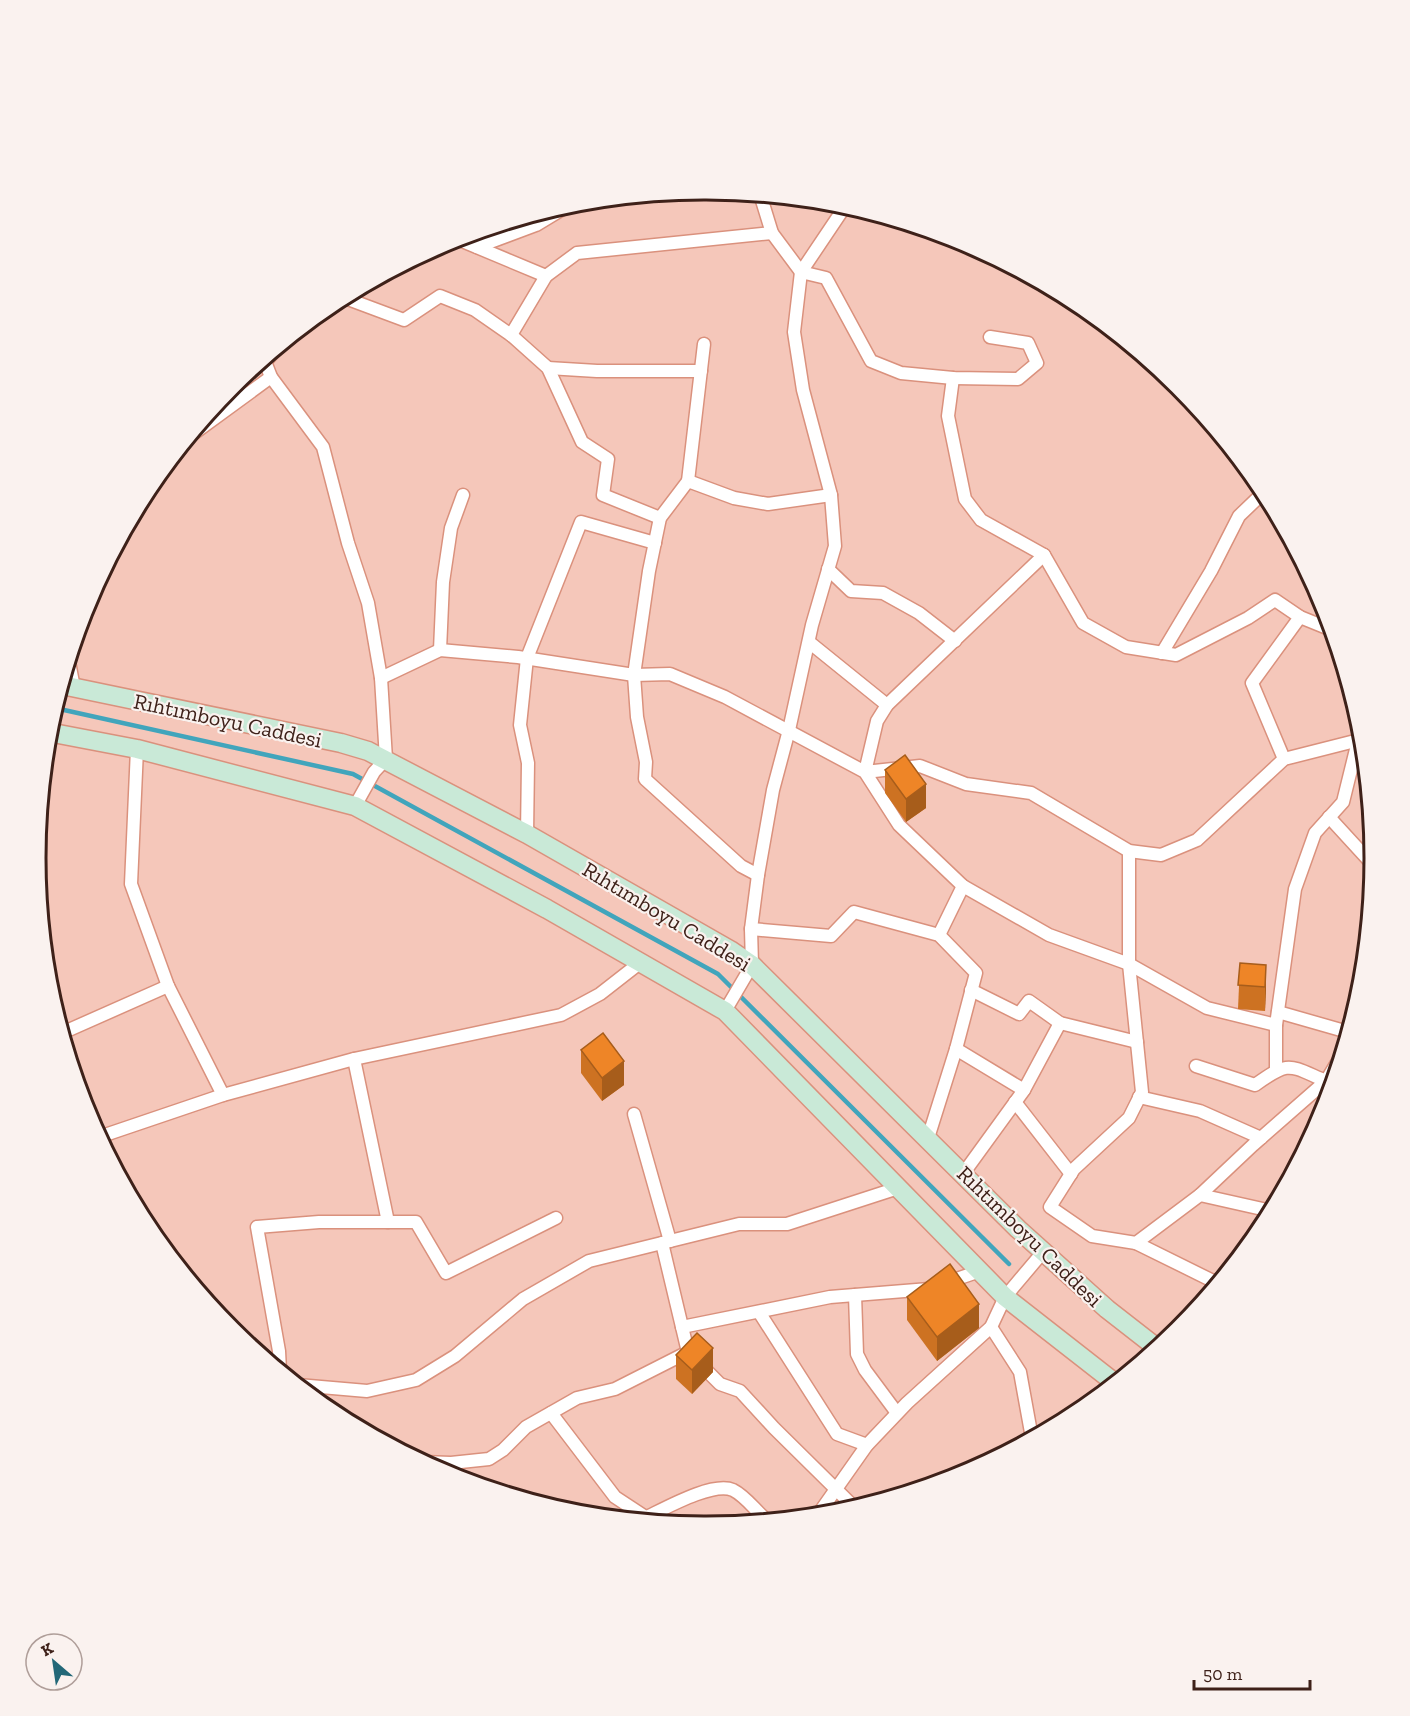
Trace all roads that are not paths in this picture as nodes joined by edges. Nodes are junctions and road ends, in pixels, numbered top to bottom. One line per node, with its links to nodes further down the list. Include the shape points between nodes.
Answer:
1 (763, 202): 4 (street)
2 (840, 214): 7 (street)
3 (545, 220): 6 (street)
4 (772, 233): 7 (street); 8 (street, via 577,253)
5 (469, 244): 6 (street)
6 (477, 247): 8 (street)
7 (801, 272): 17 (street, via 826,278 870,361 901,373); 21 (street, via 794,332 803,390)
8 (546, 276): 10 (street)
9 (354, 301): 10 (street, via 404,320 440,296 475,310)
10 (511, 335): 14 (street)
11 (990, 337): 17 (street, via 1028,343 1037,363 1018,379)
12 (704, 345): 15 (street)
13 (267, 367): 16 (street)
14 (548, 368): 15 (street); 23 (street, via 582,442 609,459 603,495)
15 (701, 371): 19 (street)
16 (271, 377): 18 (street); 35 (street, via 323,447 368,603)
17 (953, 378): 25 (street, via 948,416 965,499 981,520)
18 (216, 417)
19 (688, 481): 21 (street, via 734,498 768,504); 23 (street)
20 (463, 495): 31 (street, via 451,528)
21 (831, 495): 26 (street, via 835,546)
22 (1257, 499): 32 (street, via 1239,516)
23 (660, 518): 24 (street)
24 (655, 543): 33 (street, via 581,522); 34 (street)
25 (1044, 555): 29 (street); 32 (street, via 1083,623 1126,647)
26 (828, 569): 29 (street, via 851,591 883,593 919,613); 30 (street)
27 (1300, 617): 28 (street); 32 (street, via 1275,600 1176,655); 43 (street, via 1252,683)
28 (1321, 625)
29 (955, 641): 37 (street)
30 (809, 642): 37 (street); 38 (street)
31 (440, 650): 33 (street); 35 (street)
32 (1162, 653)
33 (527, 658): 34 (street); 48 (street, via 520,725 528,763)
34 (634, 675): 38 (street, via 670,674); 51 (street, via 645,779 741,866)
35 (381, 678): 44 (street)
36 (69, 686): 44 (street, Rıhtımboyu Caddesi, via 341,743 368,751)
37 (887, 705): 45 (street, via 877,722)
38 (789, 730): 45 (street); 51 (street, via 773,790)
39 (58, 734): 41 (street)
40 (1353, 739): 43 (street)
41 (137, 749): 46 (street); 58 (street, via 131,884)
42 (1355, 757): 47 (street, via 1343,802)
43 (1284, 759): 49 (street, via 1197,840 1161,855)
44 (380, 765): 46 (street); 48 (street, Rıhtımboyu Caddesi)
45 (865, 772): 49 (street, via 920,766 966,784 1031,793); 52 (street, via 899,825)
46 (359, 800): 55 (street)
47 (1329, 817): 50 (street); 61 (street, via 1315,833 1295,889)
48 (527, 834): 57 (street, Rıhtımboyu Caddesi)
49 (1129, 851): 56 (street)
50 (1364, 855)
51 (758, 875): 53 (street)
52 (963, 886): 54 (street); 56 (street, via 1049,935)
53 (752, 928): 54 (street, via 831,936 854,912); 57 (street)
54 (939, 935): 59 (street, via 976,973)
55 (640, 963): 60 (street); 68 (street, via 600,994 561,1015)
56 (1129, 964): 63 (street, via 1207,1008); 66 (street)
57 (748, 973): 60 (street); 79 (street, Rıhtımboyu Caddesi)
58 (168, 986): 64 (street); 74 (street)
59 (971, 990): 62 (street, via 1019,1014 1029,1001); 67 (street)
60 (728, 1006): 83 (street)
61 (1278, 1012): 63 (street); 65 (street)
62 (1060, 1023): 66 (street); 72 (street)
63 (1276, 1025): 70 (street)
64 (69, 1030)
65 (1340, 1030)
66 (1137, 1042): 75 (street, via 1142,1092)
67 (956, 1049): 72 (street); 79 (street)
68 (354, 1059): 74 (street); 87 (street)
69 (1196, 1066): 70 (street, via 1255,1085)
70 (1276, 1070): 71 (street, via 1291,1066)
71 (1324, 1082)
72 (1024, 1090): 76 (street)
73 (1321, 1091): 80 (street)
74 (224, 1095): 78 (street)
75 (1139, 1097): 80 (street, via 1200,1111); 82 (street, via 1129,1118)
76 (1015, 1102): 81 (street); 82 (street)
77 (634, 1114): 88 (street)
78 (108, 1134)
79 (928, 1138): 81 (street, Rıhtımboyu Caddesi)
80 (1261, 1138): 84 (street)
81 (963, 1174): 90 (street, Rıhtımboyu Caddesi)
82 (1071, 1174): 89 (street, via 1050,1207 1092,1236)
83 (898, 1188): 88 (street, via 787,1224 739,1224); 91 (street)
84 (1200, 1195): 85 (street); 89 (street)
85 (1262, 1209)
86 (556, 1218): 87 (street, via 446,1273 416,1222)
87 (388, 1222): 100 (street, via 257,1227)
88 (666, 1242): 96 (street); 102 (street, via 589,1261 523,1299 456,1356 416,1380 367,1391)
89 (1136, 1243): 92 (street)
90 (1043, 1252): 94 (street); 98 (street, Rıhtımboyu Caddesi)
91 (980, 1271): 93 (street, via 925,1290); 94 (street)
92 (1210, 1280)
93 (855, 1294): 95 (street); 104 (street, via 857,1354)
94 (1005, 1297): 97 (street); 101 (street)
95 (759, 1312): 96 (street); 106 (street, via 837,1434)
96 (682, 1327): 99 (street)
97 (991, 1327): 104 (street); 105 (street, via 1020,1372)
98 (1150, 1343)
99 (688, 1352): 103 (street, via 615,1389 577,1398); 108 (street, via 720,1384 740,1391)
100 (279, 1360)
101 (1109, 1378)
102 (312, 1386)
103 (551, 1413): 107 (street, via 526,1427 489,1459); 111 (street, via 615,1497)
104 (897, 1413): 106 (street)
105 (1031, 1430)
106 (867, 1445): 108 (street)
107 (446, 1463)
108 (835, 1489): 109 (street); 110 (street)
109 (847, 1501)
110 (824, 1506)
111 (638, 1513)
112 (761, 1514): 113 (street, via 731,1489 708,1490)
113 (659, 1515)

